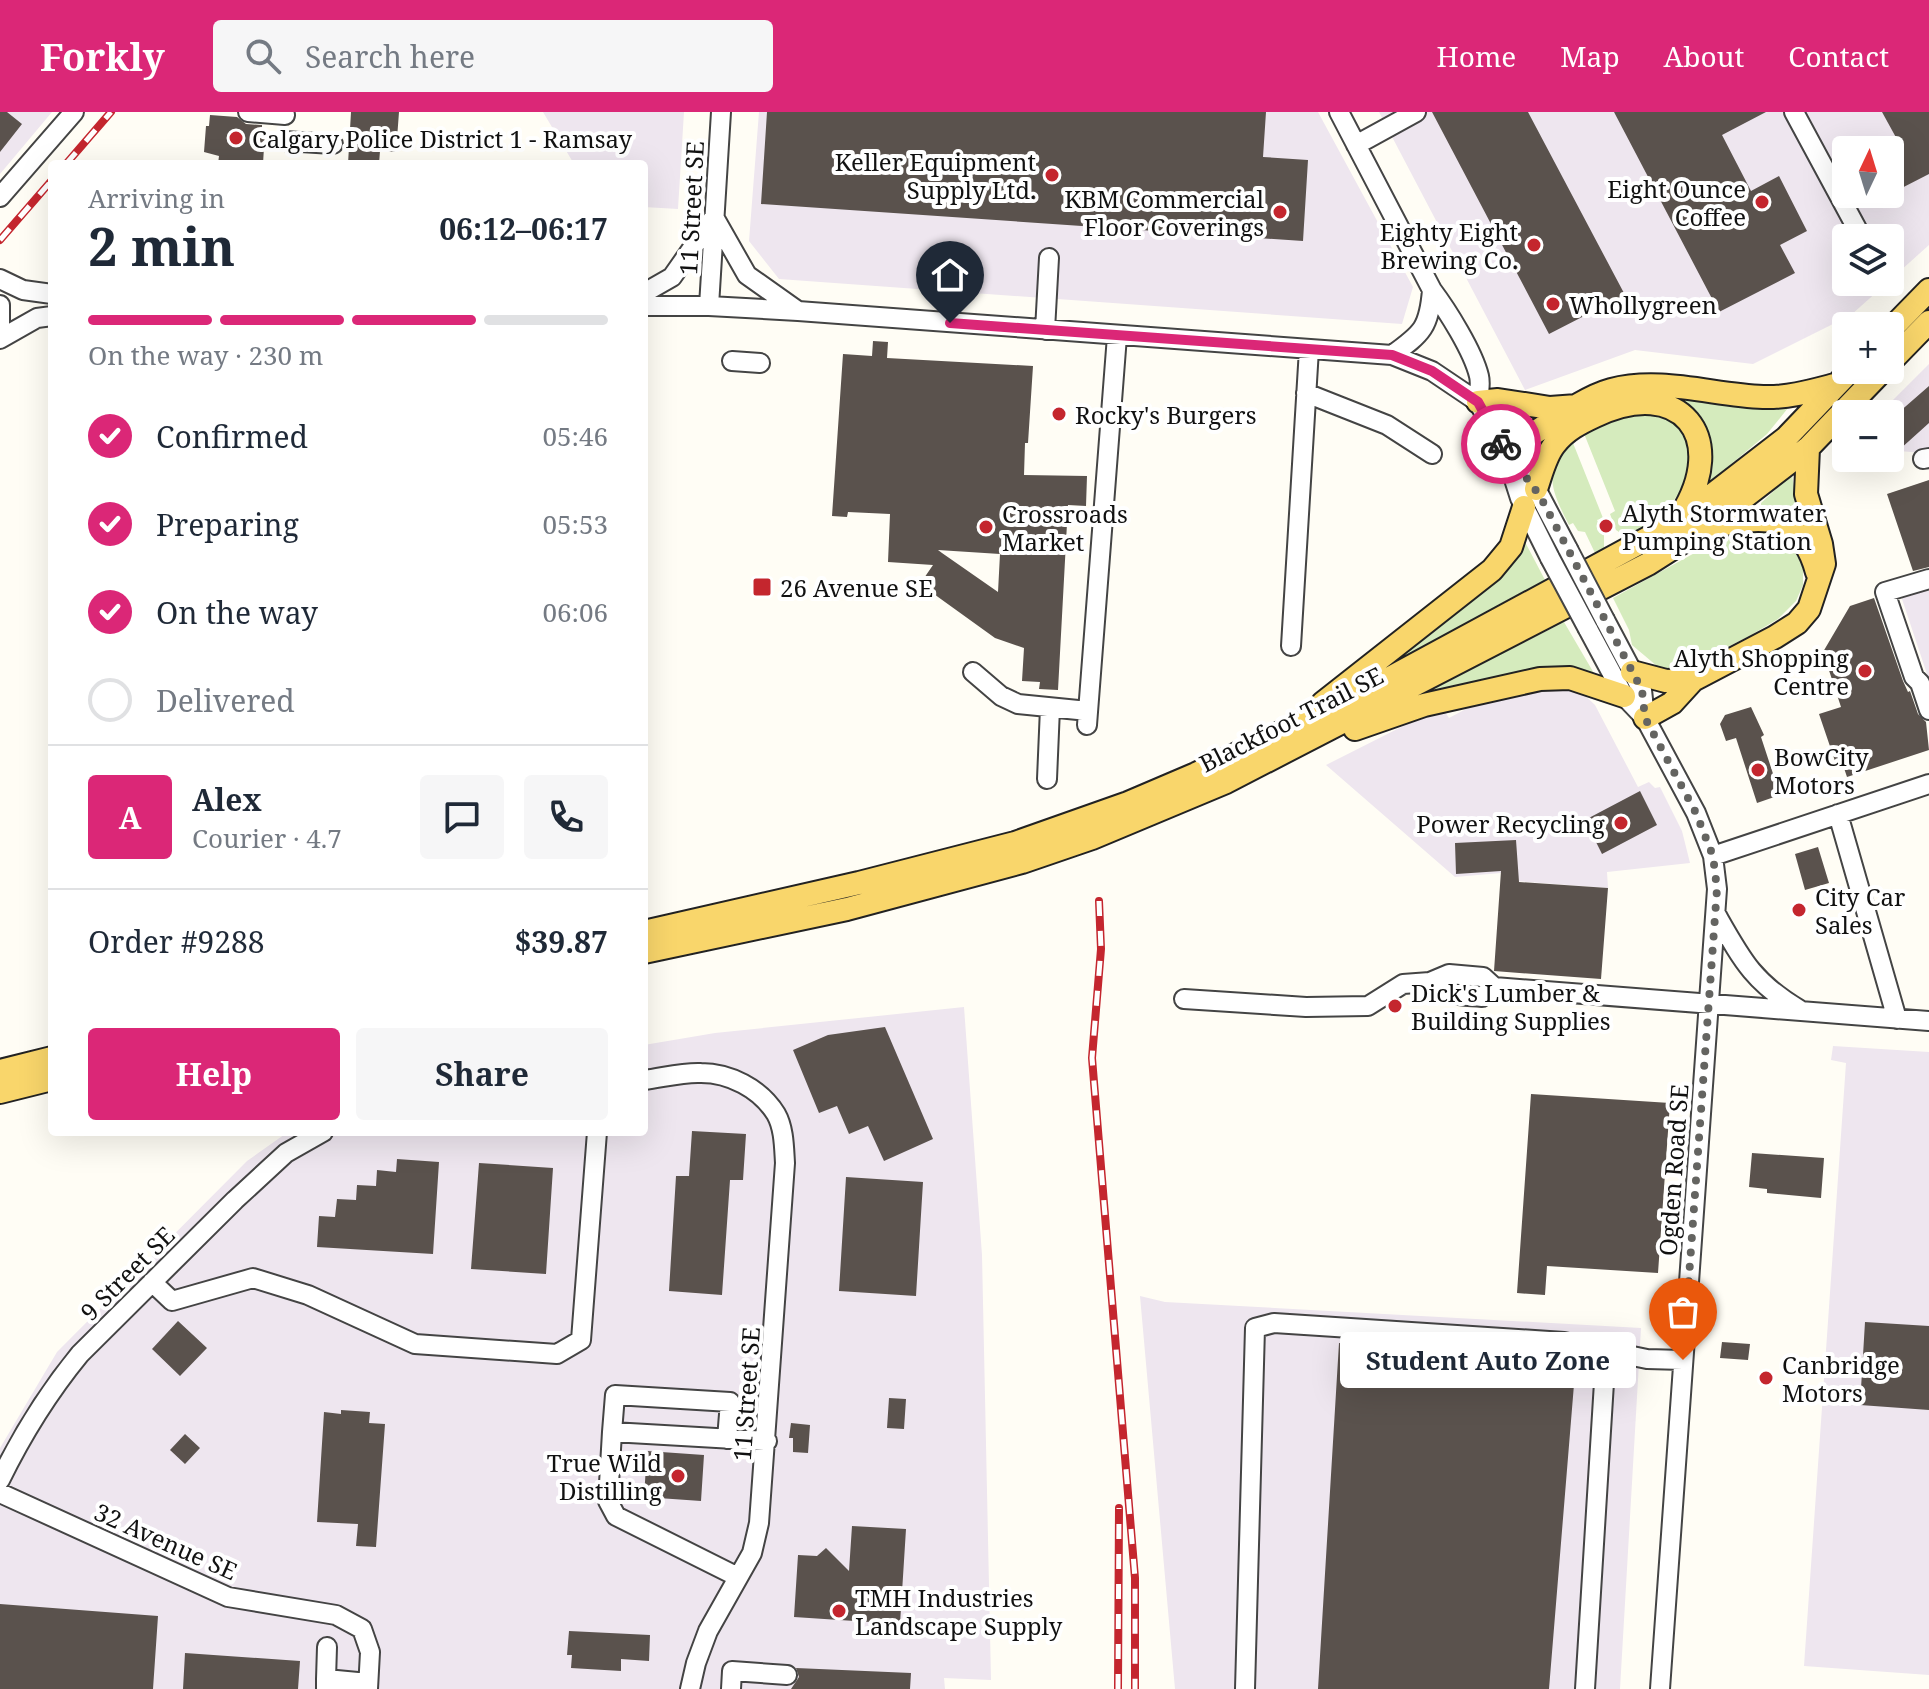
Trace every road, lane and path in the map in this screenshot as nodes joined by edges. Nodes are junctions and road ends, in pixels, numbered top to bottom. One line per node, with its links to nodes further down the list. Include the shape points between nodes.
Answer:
1 (74, 112): 11 (street)
2 (248, 112): 7 (street)
3 (721, 112): 12 (street, 11 Street SE)
4 (1339, 112): 10 (street)
5 (1416, 112): 10 (street)
6 (1794, 112): 13 (street)
7 (285, 115)
8 (284, 141): 9 (street)
9 (333, 144)
10 (1356, 145): 16 (street)
11 (0, 197)
12 (714, 217): 18 (street, via 672,277); 22 (street, 11 Street SE); 23 (street, via 747,275)
13 (1854, 224)
14 (1049, 258): 28 (street)
15 (0, 279): 19 (street)
16 (1432, 290): 33 (street, via 1429,320); 40 (street, via 1480,377)
17 (1929, 290): 24 (main road)
18 (648, 291)
19 (48, 293)
20 (0, 305): 27 (street)
21 (648, 306): 22 (street)
22 (709, 306): 23 (street)
23 (798, 311): 28 (street)
24 (1904, 316)
25 (48, 317): 30 (street)
26 (1929, 322): 31 (main road)
27 (0, 327)
28 (1045, 330): 29 (street)
29 (1117, 336): 32 (street); 56 (street, via 1088,718)
30 (0, 339)
31 (1904, 348)
32 (1309, 349): 33 (street); 39 (street)
33 (1392, 355): 40 (street, via 1432,371)
34 (732, 361): 35 (street)
35 (760, 363)
36 (1832, 382): 41 (main road, via 1798,395 1765,397 1637,385 1608,391)
37 (1837, 384): 46 (main road, Blackfoot Trail SE, via 1786,438)
38 (1870, 384): 42 (main road, Blackfoot Trail SE)
39 (1306, 393): 44 (street, via 1387,425); 51 (street)
40 (1478, 402): 41 (main road); 43 (street)
41 (1579, 406): 43 (main road)
42 (1808, 448): 47 (main road, Blackfoot Trail SE); 49 (main road, via 1806,494 1824,564)
43 (1505, 451): 45 (street)
44 (1432, 454)
45 (1530, 498): 46 (main road, via 1552,447 1575,426 1627,404 1652,403 1687,417 1701,449 1697,485); 50 (street, Ogden Road SE, bridge, via 1568,549); 50 (street, Ogden Road SE, bridge, via 1550,558); 59 (main road, via 1511,547 1492,570 1337,690)
46 (1676, 523): 59 (main road, Blackfoot Trail SE)
47 (1703, 529): 49 (main road, via 1757,518 1783,523 1810,551); 59 (main road, Blackfoot Trail SE, via 1648,564)
48 (1929, 579): 57 (street, via 1885,592)
49 (1819, 585): 54 (main road, via 1797,623)
50 (1596, 624): 53 (street, Ogden Road SE); 55 (street, Ogden Road SE)
51 (1291, 646)
52 (973, 672): 56 (street, via 1018,704)
53 (1632, 672): 54 (main road, via 1666,681); 58 (street, Ogden Road SE, via 1642,690)
54 (1693, 680): 58 (main road, via 1672,703)
55 (1624, 696): 58 (street, Ogden Road SE); 59 (main road, via 1570,678 1540,679 1424,705 1363,727)
56 (1050, 708): 60 (street)
57 (1929, 710)
58 (1645, 718): 63 (street, Ogden Road SE)
59 (1310, 730): 65 (main road, Blackfoot Trail SE, via 1015,843); 66 (main road, Blackfoot Trail SE, via 1226,782 1022,862 847,909)
60 (1047, 779)
61 (1929, 784): 62 (street)
62 (1838, 814): 63 (street); 70 (street)
63 (1713, 856): 64 (street, Ogden Road SE)
64 (1715, 913): 68 (street, Ogden Road SE); 69 (street, via 1757,979)
65 (648, 931)
66 (648, 951)
67 (1184, 999): 68 (street, via 1368,1006 1403,984 1449,974 1483,977 1494,987)
68 (1710, 1004): 69 (street); 81 (street, Ogden Road SE)
69 (1806, 1013): 70 (street)
70 (1897, 1019): 71 (street)
71 (1929, 1021)
72 (48, 1059): 73 (main road)
73 (0, 1071)
74 (648, 1079): 84 (street, 11 Street SE, via 699,1073 728,1076 760,1095 777,1115 785,1163)
75 (48, 1080): 76 (main road)
76 (0, 1092)
77 (316, 1136): 79 (street, 9 Street SE, via 286,1153)
78 (597, 1136): 79 (street, via 581,1340 557,1354 415,1344 308,1295 253,1278 172,1301)
79 (152, 1282): 85 (street, 9 Street SE, via 58,1381)
80 (1606, 1350): 81 (street); 94 (street, via 1564,1342 1274,1323 1255,1328); 95 (street)
81 (1683, 1360): 96 (street, Ogden Road SE)
82 (612, 1432): 83 (street); 83 (street, via 615,1395 716,1401 730,1402); 87 (street, via 608,1501 616,1516)
83 (727, 1439): 84 (street)
84 (767, 1441): 87 (street, 11 Street SE, via 759,1523 752,1553)
85 (0, 1480)
86 (0, 1493): 91 (street, 32 Avenue SE, via 228,1597 336,1615 362,1629 370,1652)
87 (738, 1577): 92 (street, 11 Street SE, via 708,1631)
88 (327, 1647): 90 (street)
89 (787, 1675): 93 (street, via 732,1671)
90 (326, 1684): 91 (street)
91 (368, 1686)
92 (690, 1689)
93 (731, 1689)
94 (1245, 1689)
95 (1585, 1689)
96 (1660, 1689)

